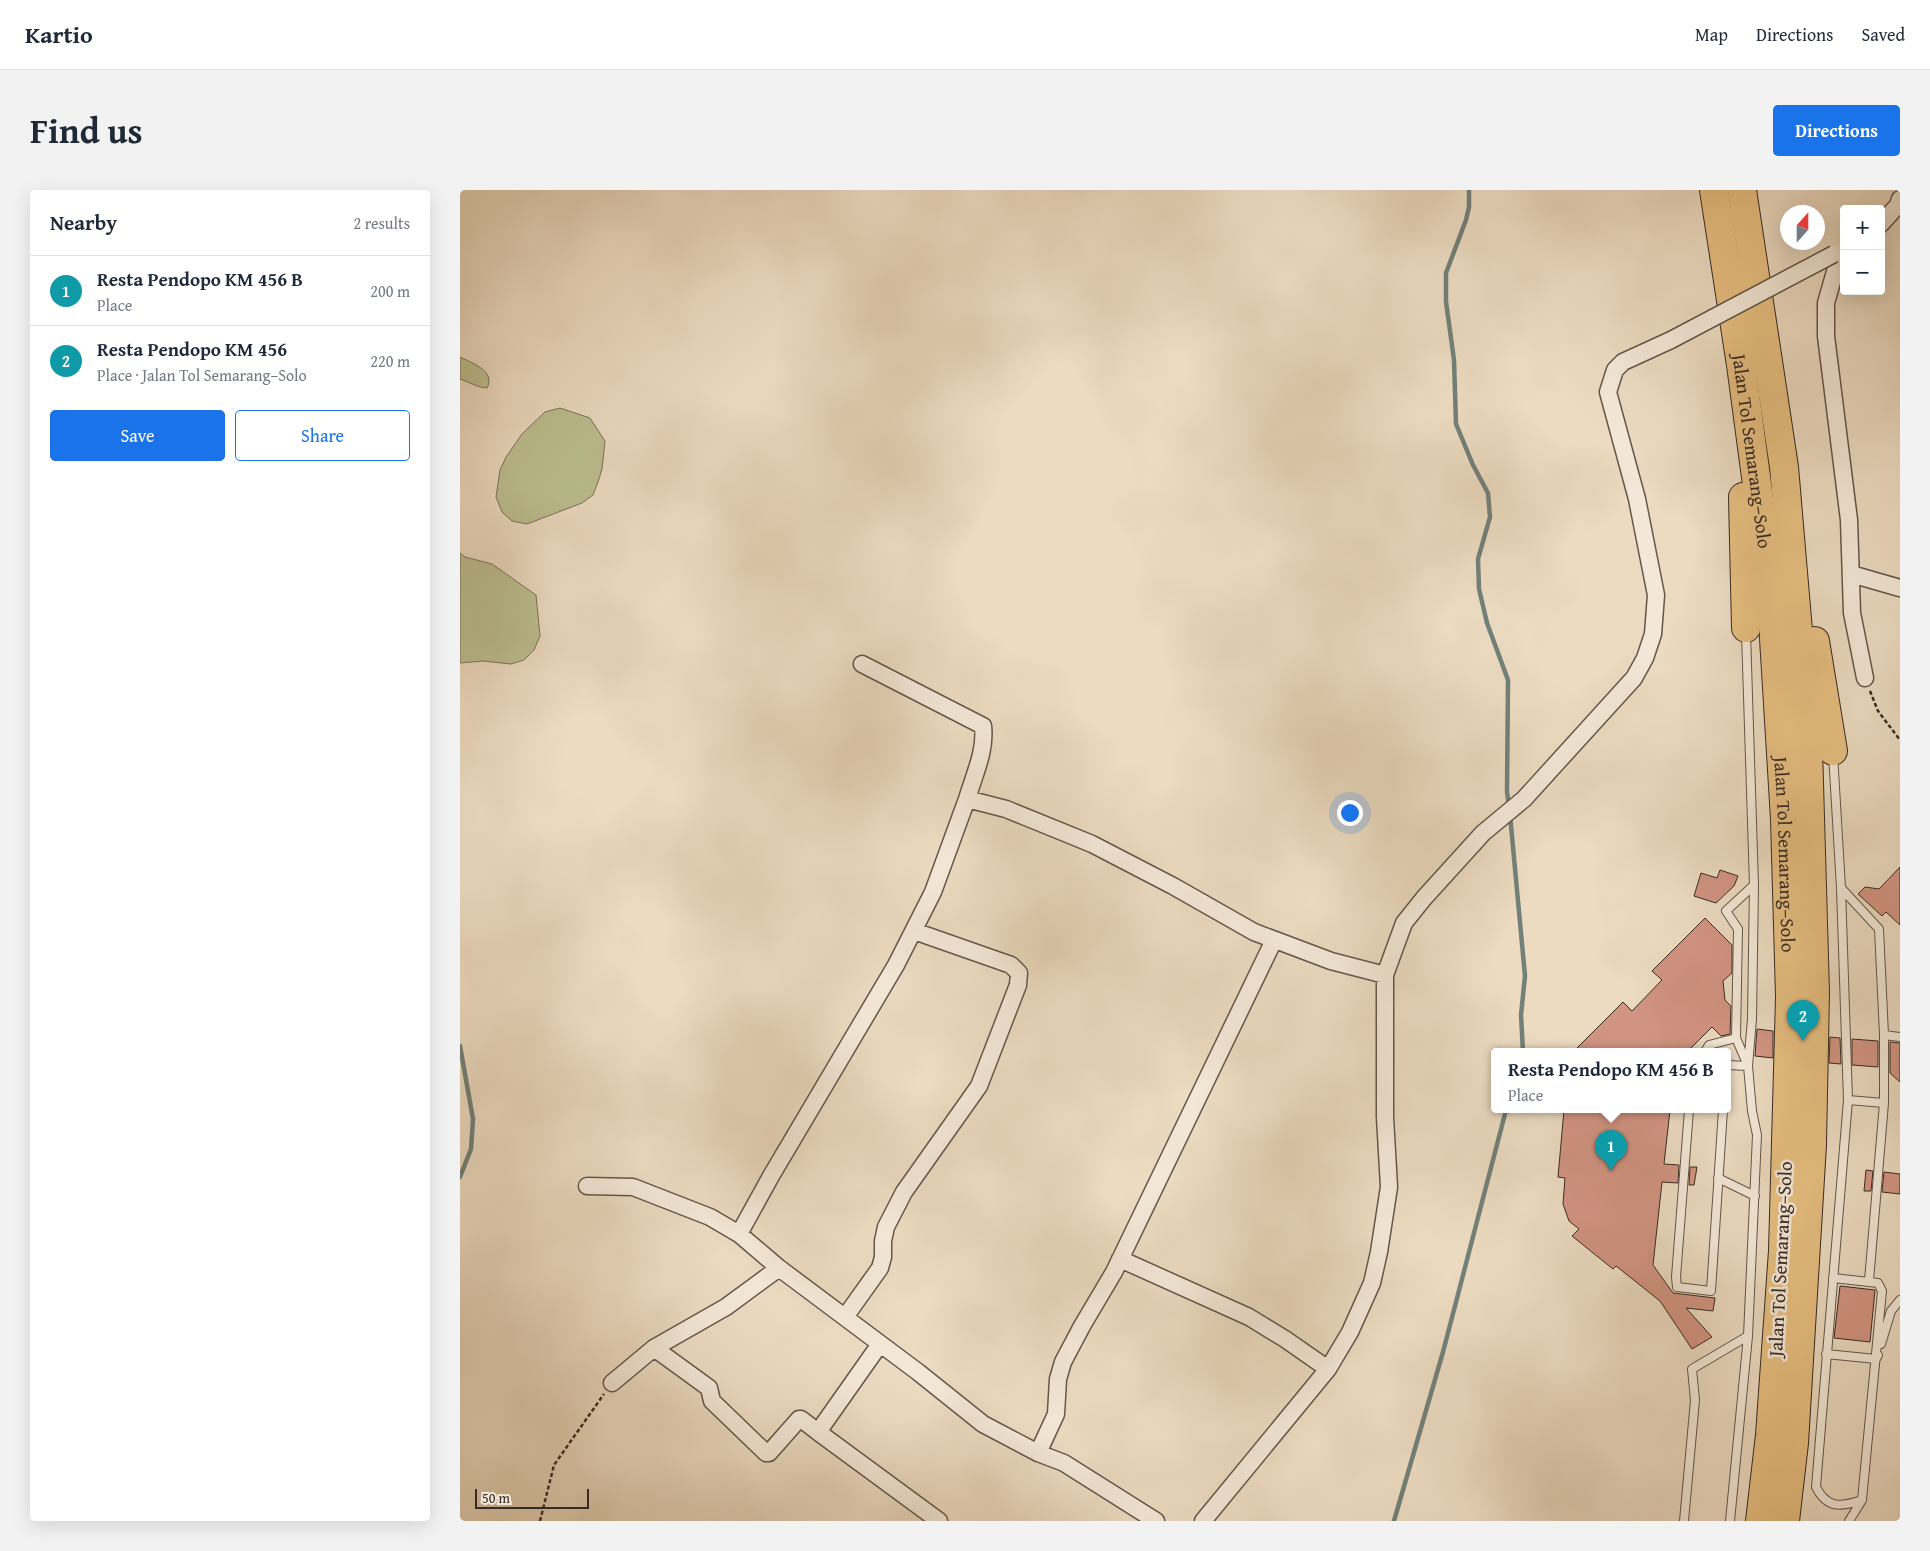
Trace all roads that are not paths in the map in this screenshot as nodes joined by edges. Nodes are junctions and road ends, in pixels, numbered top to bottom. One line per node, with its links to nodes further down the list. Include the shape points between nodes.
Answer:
1 (1714, 190): 7 (highway, Jalan Tol Semarang–Solo)
2 (1742, 190): 8 (highway, Jalan Tol Semarang–Solo)
3 (1900, 199): 4 (street)
4 (1885, 220)
5 (1840, 254): 20 (street, bridge, via 1623,362 1615,370 1608,392 1637,498 1656,595 1653,634 1645,658 1634,678 1524,799 1483,833 1424,898 1404,923)
6 (1840, 256): 9 (street, via 1826,304 1826,336 1849,520)
7 (1741, 365): 11 (highway); 56 (highway, Jalan Tol Semarang–Solo, via 1770,589 1785,819 1790,997 1783,1251 1770,1435)
8 (1784, 467): 14 (highway); 57 (highway, Jalan Tol Semarang–Solo, via 1808,748 1815,992 1812,1145 1794,1443)
9 (1851, 574): 10 (street); 13 (street, via 1852,614)
10 (1900, 588)
11 (1746, 628): 16 (lane)
12 (862, 664): 15 (street, via 983,726 982,748)
13 (1865, 678)
14 (1833, 752): 17 (lane)
15 (967, 798): 18 (street, via 933,892); 19 (street, via 1006,809 1092,844)
16 (1754, 885): 23 (lane, via 1726,911 1738,929); 26 (lane)
17 (1840, 888): 21 (lane, via 1879,929); 27 (lane)
18 (914, 931): 34 (street); 40 (street, via 1011,965 1019,973 1018,985 979,1086 904,1192 886,1227 880,1268)
19 (1274, 940): 20 (street, via 1331,961); 35 (street)
20 (1385, 975): 46 (street, via 1385,1116 1389,1187 1384,1224 1372,1283 1350,1332)
21 (1884, 1035): 22 (lane); 28 (lane)
22 (1900, 1037)
23 (1736, 1038): 24 (lane); 26 (lane)
24 (1707, 1048)
25 (1731, 1065): 26 (lane)
26 (1748, 1066): 33 (lane, via 1757,1135)
27 (1848, 1100): 28 (lane); 37 (lane)
28 (1884, 1103): 38 (lane)
29 (1689, 1113): 31 (lane, via 1677,1287 1711,1291)
30 (1723, 1113): 31 (lane)
31 (1718, 1178): 33 (lane)
32 (586, 1186): 34 (street, via 633,1187 710,1217)
33 (1756, 1196): 41 (lane)
34 (739, 1234): 36 (street)
35 (1120, 1259): 46 (street, via 1248,1317); 49 (street, via 1063,1362 1058,1379 1056,1414)
36 (779, 1268): 40 (street); 43 (street, via 726,1307)
37 (1833, 1278): 38 (lane); 44 (lane)
38 (1869, 1281): 45 (lane, via 1878,1283 1882,1291)
39 (1900, 1300): 45 (lane, via 1891,1311)
40 (845, 1317): 42 (street)
41 (1748, 1336): 54 (lane, via 1692,1369 1695,1400); 55 (lane)
42 (880, 1344): 48 (street); 49 (street, via 983,1424)
43 (654, 1348): 47 (street); 48 (street, via 709,1388 712,1401 766,1453 799,1419)
44 (1826, 1354): 45 (lane); 50 (lane, via 1816,1487 1821,1498 1833,1504 1846,1505)
45 (1876, 1359): 50 (lane)
46 (1328, 1369): 53 (street)
47 (612, 1383)
48 (818, 1432): 51 (street)
49 (1038, 1453): 52 (street, via 1064,1463)
50 (1862, 1500): 58 (lane)
51 (939, 1521)
52 (1156, 1521)
53 (1203, 1521)
54 (1684, 1521)
55 (1730, 1521)
56 (1760, 1521)
57 (1785, 1521)
58 (1849, 1521)

